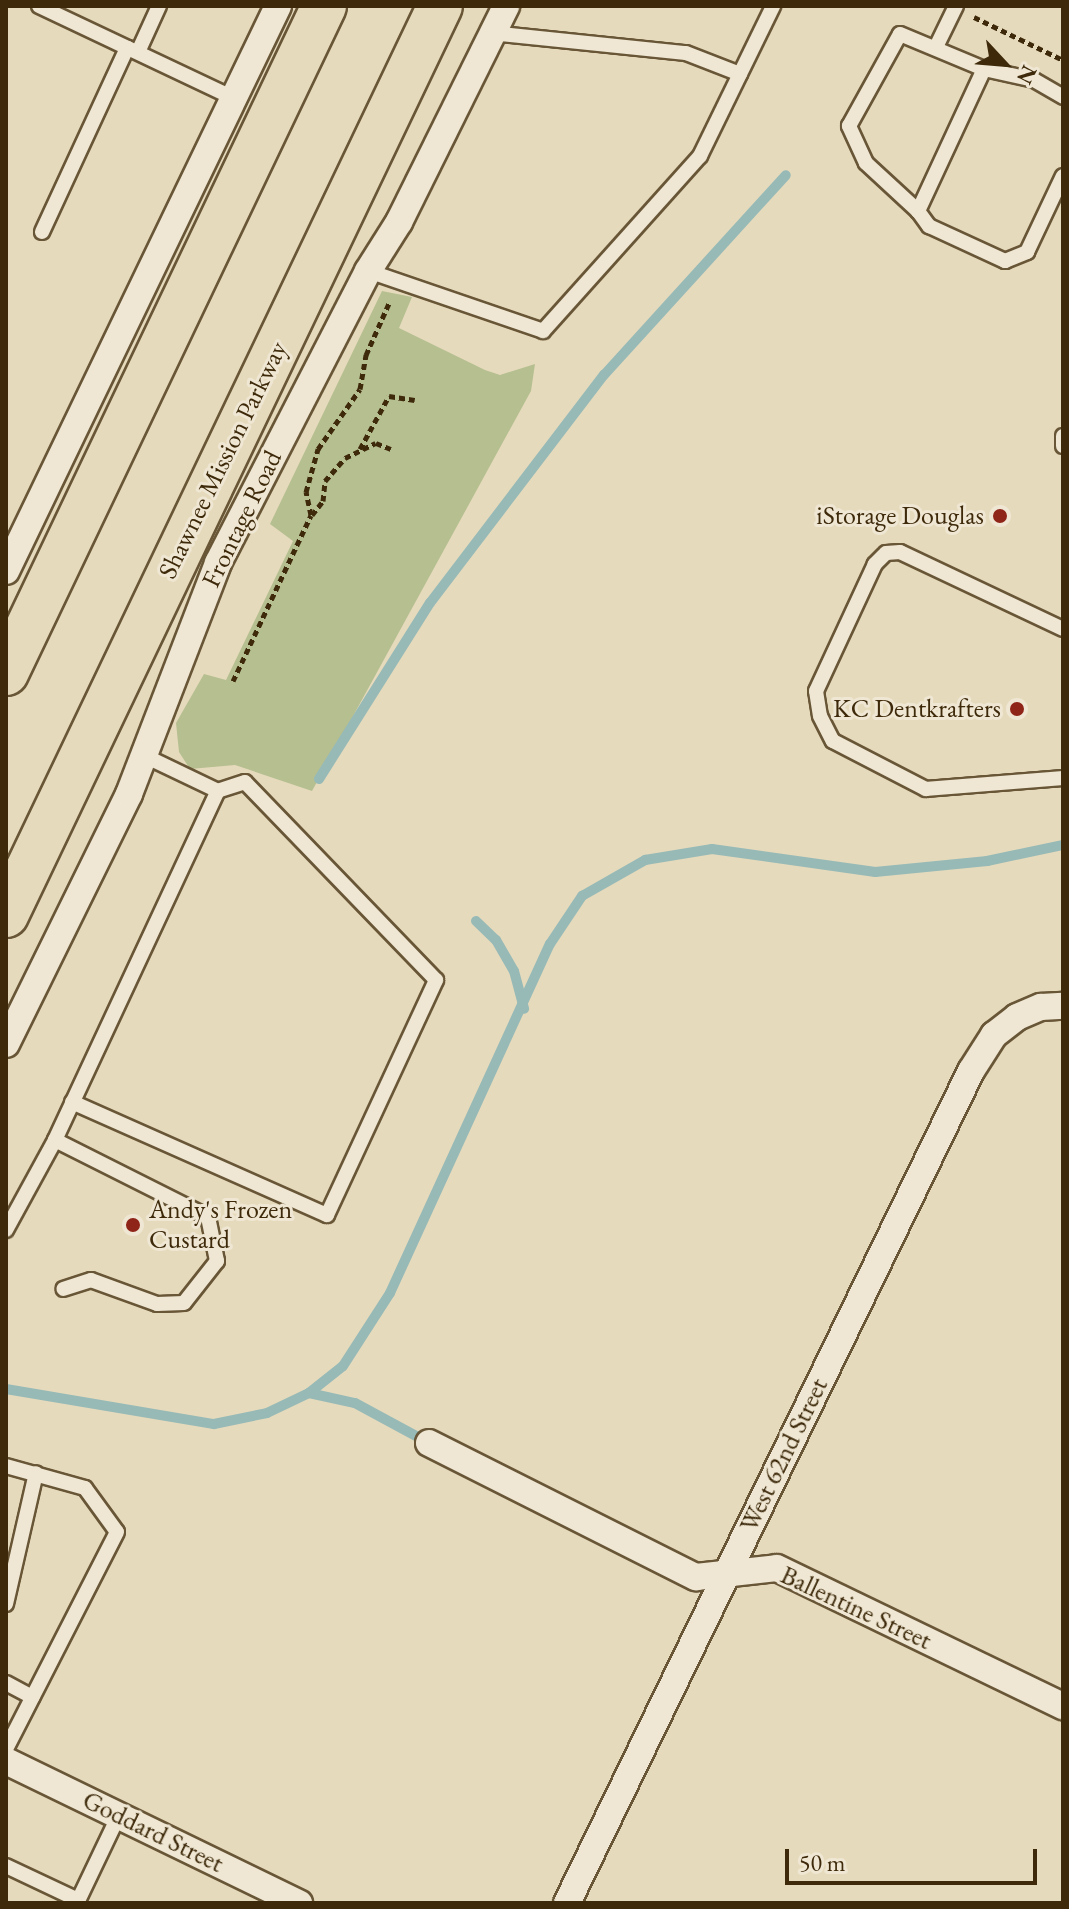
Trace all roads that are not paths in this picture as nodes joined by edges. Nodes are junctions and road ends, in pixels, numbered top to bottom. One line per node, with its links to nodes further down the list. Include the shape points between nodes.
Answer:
1 (41, 6): 11 (lane)
2 (159, 6): 11 (lane)
3 (278, 6): 15 (street)
4 (324, 6): 24 (highway)
5 (440, 6): 28 (highway, Shawnee Mission Parkway)
6 (506, 6): 9 (street, Frontage Road)
7 (773, 6): 13 (lane)
8 (956, 6): 10 (lane)
9 (491, 33): 13 (lane, via 686,53); 19 (street, Frontage Road, via 399,222)
10 (936, 47): 12 (lane); 17 (lane, via 900,34 849,126 866,163)
11 (132, 50): 15 (lane); 18 (lane)
12 (984, 69): 14 (lane, via 1034,80); 17 (lane)
13 (740, 74): 19 (lane, via 700,156 543,331)
14 (1063, 97)
15 (234, 98): 22 (street)
16 (1063, 176): 17 (lane, via 1027,252 1005,261 929,226)
17 (918, 211)
18 (42, 232)
19 (368, 271): 25 (street, Frontage Road, via 218,563)
20 (1063, 436): 21 (lane)
21 (1063, 446)
22 (6, 571)
23 (1063, 629): 26 (lane, via 900,552 886,553 875,564 816,691 820,716 833,741 926,789)
24 (6, 673)
25 (143, 755): 27 (lane); 30 (street, Frontage Road)
26 (1063, 778)
27 (218, 791): 31 (lane); 31 (lane, via 245,782 436,980 327,1215)
28 (6, 915)
29 (1063, 1006): 38 (street, West 62nd Street, via 1041,1007 1017,1017 994,1035 971,1071)
30 (6, 1044)
31 (72, 1102): 32 (lane)
32 (55, 1140): 33 (lane); 34 (lane, via 208,1217 217,1261 184,1303 157,1304 91,1280)
33 (6, 1230)
34 (63, 1289)
35 (429, 1443): 38 (street, Ballentine Street, via 696,1577)
36 (6, 1466): 37 (lane)
37 (36, 1473): 39 (lane); 41 (lane, via 85,1488 117,1532)
38 (726, 1573): 42 (street, Ballentine Street, via 777,1568); 50 (street, West 62nd Street)
39 (6, 1604)
40 (6, 1683): 41 (lane)
41 (32, 1697): 43 (lane)
42 (1063, 1706)
43 (6, 1749)
44 (6, 1761): 45 (street, Goddard Street)
45 (119, 1815): 47 (street, Goddard Street); 48 (lane)
46 (6, 1866): 48 (lane)
47 (270, 1897): 49 (street, Goddard Street)
48 (78, 1901)
49 (299, 1903)
50 (567, 1903)

